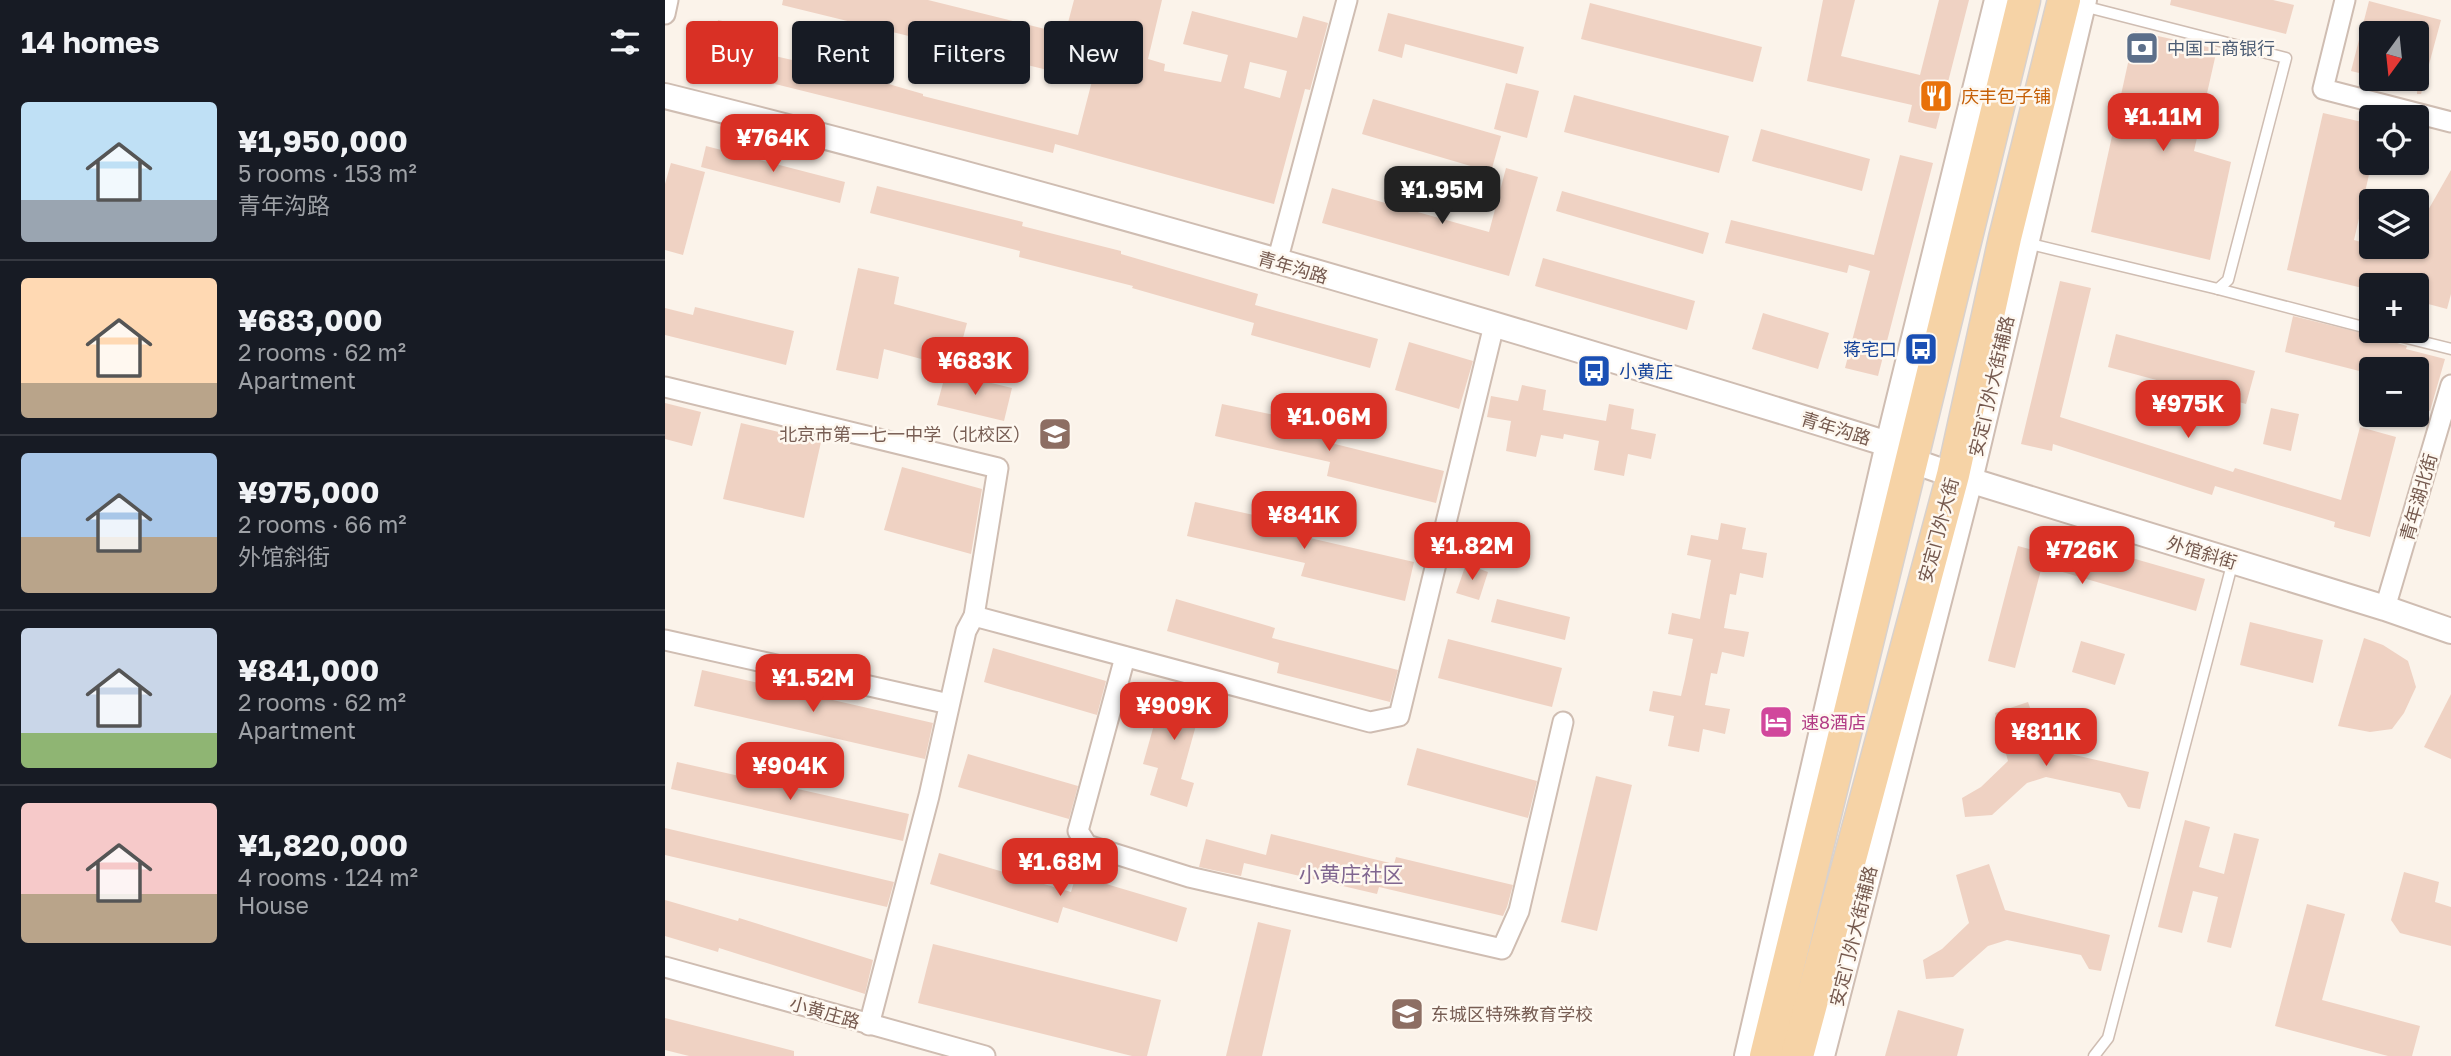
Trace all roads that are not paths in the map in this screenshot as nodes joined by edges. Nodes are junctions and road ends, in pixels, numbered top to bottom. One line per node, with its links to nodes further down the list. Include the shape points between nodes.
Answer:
1 (668, 0): 7 (street)
2 (1347, 0): 11 (street)
3 (1997, 0): 16 (street)
4 (2024, 0): 13 (main road)
5 (2345, 0): 9 (street, via 2323,89)
6 (2073, 2): 10 (main road, 安定门外大街); 12 (lane, via 2286,58 2228,280)
7 (665, 14)
8 (665, 96): 11 (street, 青年沟路, via 954,169)
9 (2451, 122)
10 (2015, 241): 12 (lane); 22 (main road, 安定门外大街)
11 (1277, 262): 14 (street, 青年沟路)
12 (2218, 289): 15 (lane)
13 (1951, 303): 16 (street); 21 (main road)
14 (1494, 325): 21 (street, 青年沟路); 28 (street, via 1399,716 1370,722)
15 (2359, 326)
16 (1918, 328): 21 (street)
17 (2427, 343): 18 (lane)
18 (2451, 349)
19 (2451, 385): 24 (street, 青年湖北街)
20 (665, 387): 25 (street, via 998,468)
21 (1900, 453): 22 (street, 青年沟路); 34 (street); 35 (main road)
22 (1961, 477): 23 (street, 外馆斜街); 36 (main road, 安定门外大街); 37 (street, 安定门外大街辅路)
23 (2233, 561): 24 (street, 外馆斜街); 38 (lane, via 2108,1038)
24 (2385, 608): 26 (street, 外馆斜街)
25 (974, 616): 28 (street); 29 (street, via 966,631)
26 (2451, 631)
27 (665, 640): 29 (street)
28 (1125, 657): 30 (street, via 1078,831 1087,845 1189,877 1502,949 1519,911)
29 (949, 704): 32 (street)
30 (1563, 722)
31 (665, 967): 32 (street, 小黄庄路)
32 (869, 1025): 33 (street, 小黄庄路)
33 (985, 1056)
34 (1747, 1056)
35 (1766, 1056)
36 (1797, 1056)
37 (1822, 1056)
38 (2094, 1056)

